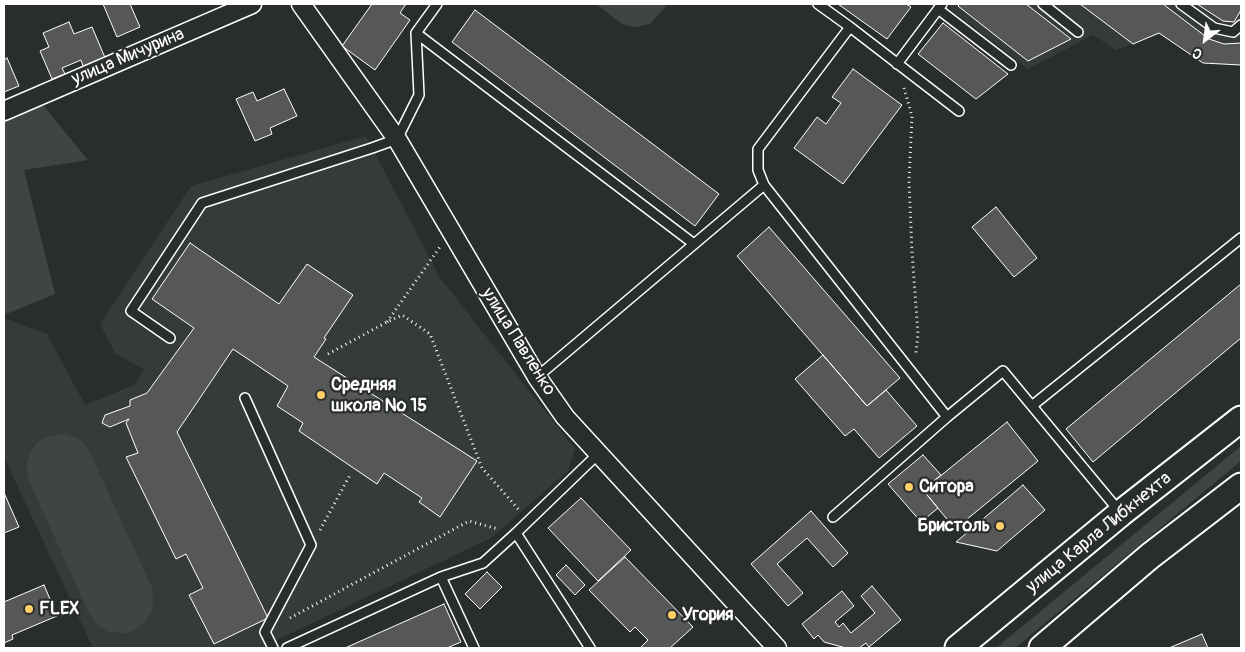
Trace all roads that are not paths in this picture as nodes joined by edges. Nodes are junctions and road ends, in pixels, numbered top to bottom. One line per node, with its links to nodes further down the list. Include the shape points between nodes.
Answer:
1 (252, 4): 14 (street, улица Мичурина)
2 (301, 4): 16 (street, улица Павленко)
3 (437, 4): 11 (lane)
4 (818, 4): 9 (lane)
5 (1043, 4): 10 (lane)
6 (1181, 4): 8 (lane, via 1214,28 1233,32)
7 (940, 6): 12 (lane); 13 (lane)
8 (1241, 25)
9 (850, 27): 12 (lane); 17 (lane, via 758,149 758,170)
10 (1078, 32)
11 (416, 33): 16 (lane, via 419,95); 19 (lane)
12 (897, 64): 15 (lane)
13 (1011, 65)
14 (4, 110)
15 (959, 112)
16 (396, 139): 20 (lane, via 202,203 131,311); 21 (street, улица Павленко)
17 (764, 185): 19 (lane); 24 (lane)
18 (1241, 238): 23 (lane)
19 (694, 244): 21 (lane)
20 (170, 338)
21 (537, 377): 26 (street, улица Павленко, via 565,417)
22 (245, 398): 32 (lane, via 311,546 265,632)
23 (1033, 405): 24 (lane, via 1002,371); 28 (lane)
24 (947, 417): 29 (lane)
25 (1241, 418): 28 (main road, улица Карла Либкнехта)
26 (599, 453): 30 (lane); 36 (street, улица Павленко)
27 (1241, 486): 38 (main road, via 1150,556)
28 (1121, 513): 37 (main road, улица Карла Либкнехта)
29 (833, 517)
30 (516, 533): 31 (lane, via 483,563); 35 (lane)
31 (440, 577): 33 (lane); 34 (lane)
32 (273, 648)
33 (287, 648)
34 (474, 648)
35 (590, 648)
36 (777, 648)
37 (958, 648)
38 (1042, 648)

